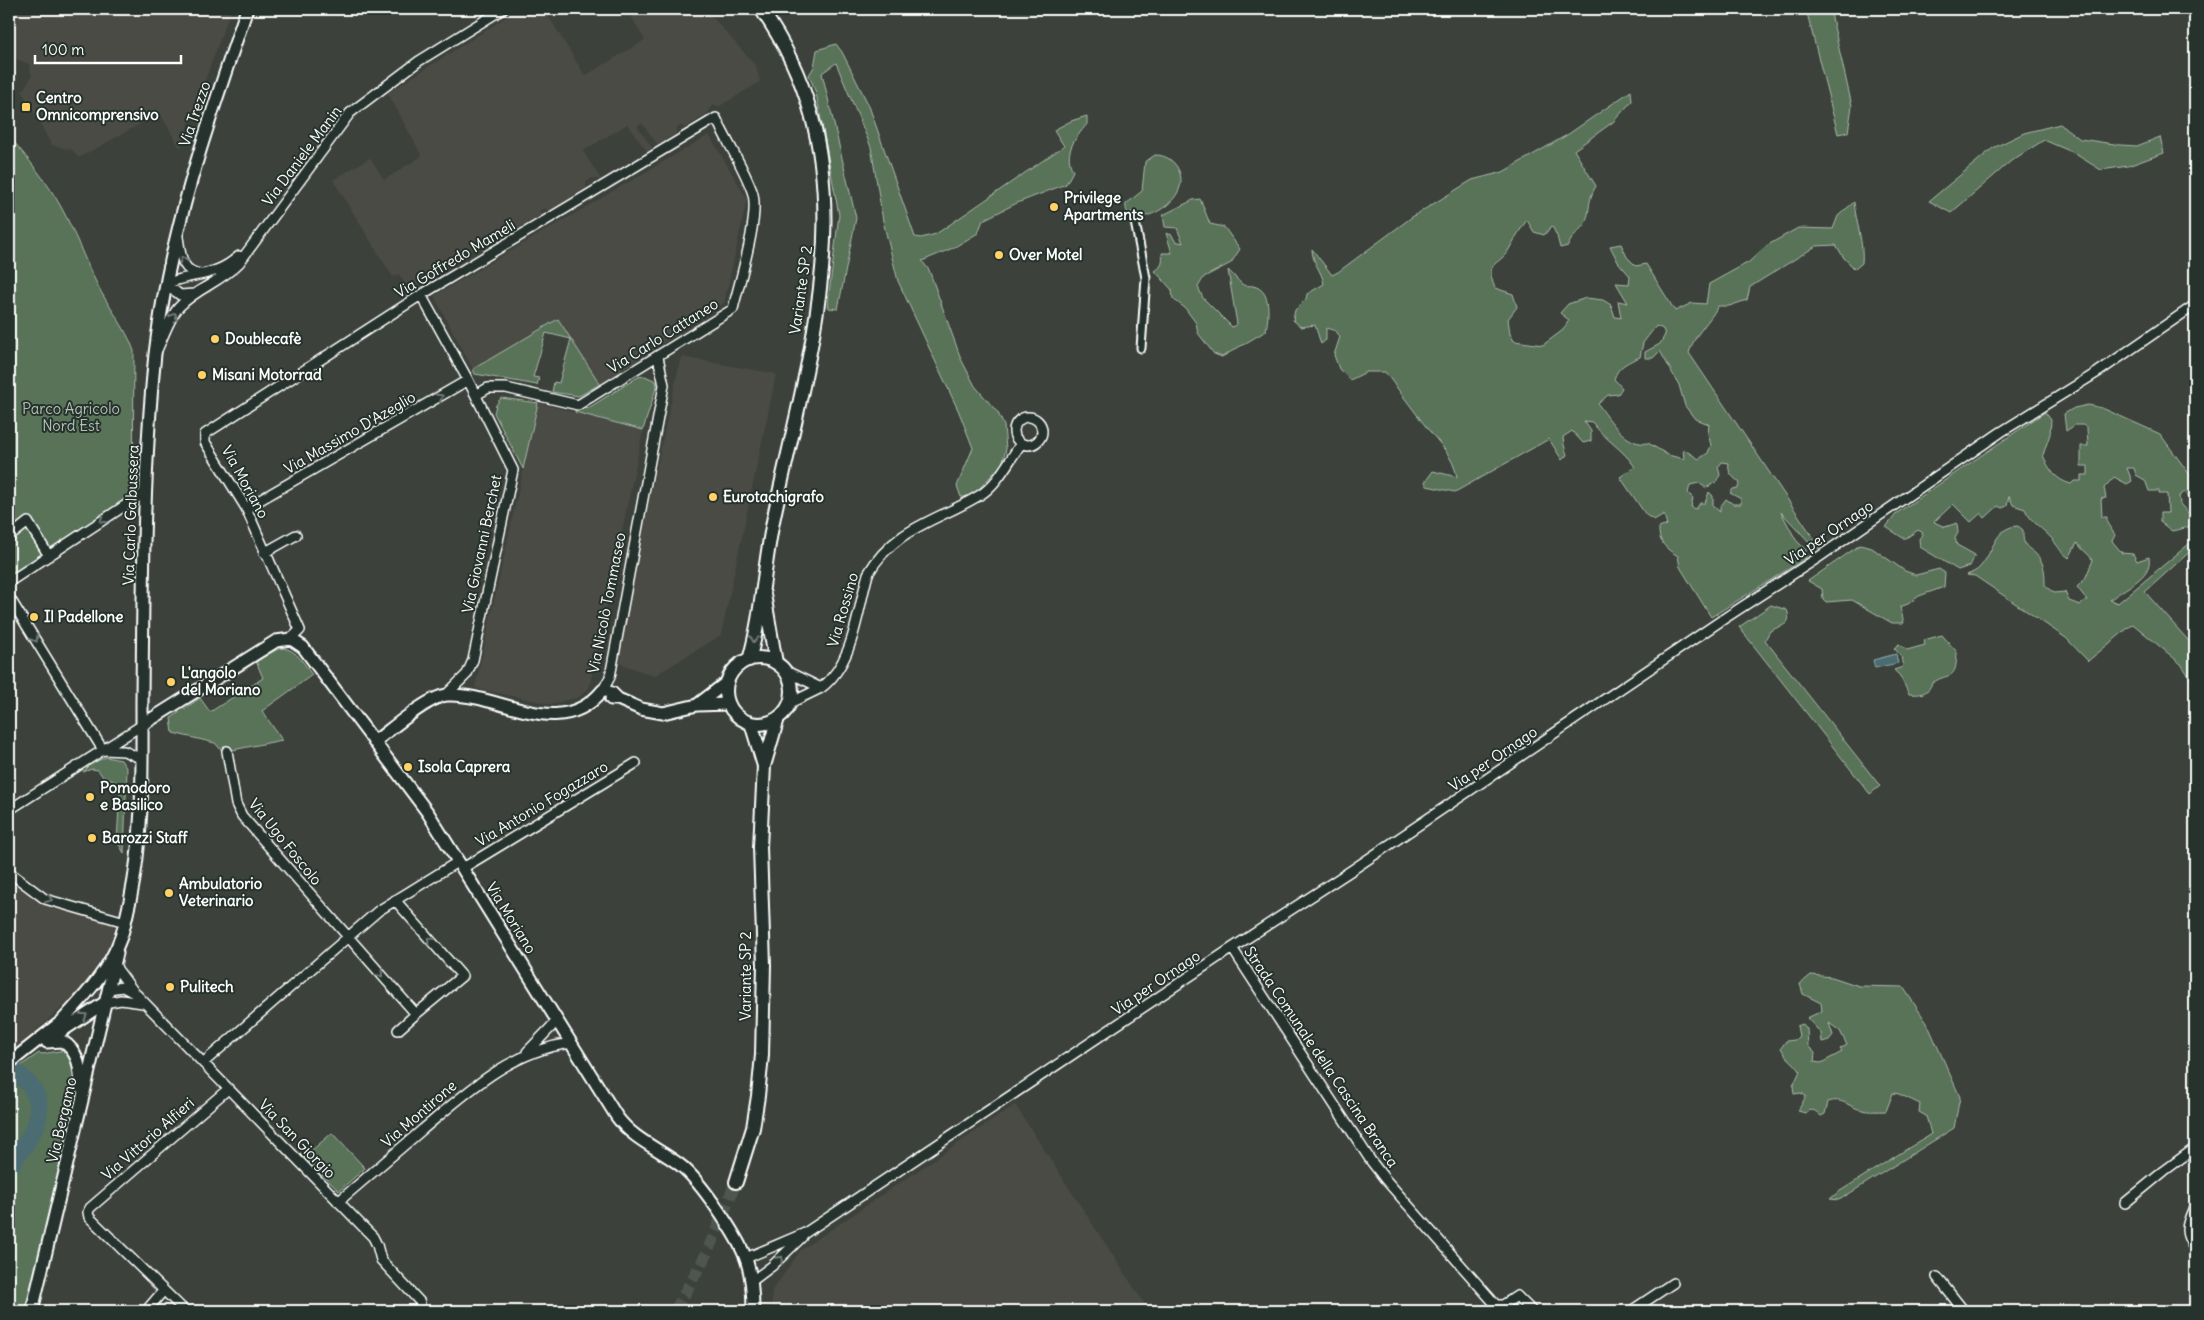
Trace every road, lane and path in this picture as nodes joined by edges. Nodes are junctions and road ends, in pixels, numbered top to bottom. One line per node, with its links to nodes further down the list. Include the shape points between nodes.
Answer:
1 (247, 9): 6 (street, Via Trezzo, via 197,155)
2 (502, 9): 7 (street, Via Daniele Manin, via 418,61 350,113)
3 (762, 9): 27 (main road, Variante SP 2, via 789,56 813,119 823,174 825,213 824,260 808,354)
4 (716, 118): 11 (street, Via Goffredo Mameli); 15 (street, Via Carlo Cattaneo, via 753,193 748,247 733,308)
5 (1134, 217): 13 (street, via 1146,278)
6 (177, 229): 8 (street, one-way to 6, via 192,273 184,266); 9 (street, Via Carlo Galbussera)
7 (253, 242): 8 (street, Via Daniele Manin, via 230,264); 10 (street, Via Daniele Manin, via 235,268)
8 (206, 275): 9 (street, Via Daniele Manin)
9 (166, 284): 10 (street, Via Daniele Manin, via 184,296); 14 (street, Via Carlo Galbussera)
10 (206, 289): 14 (street, Via Daniele Manin, one-way to 10, via 177,309)
11 (421, 295): 16 (street, Via Giovanni Berchet); 18 (street, Via Goffredo Mameli)
12 (2195, 305): 55 (street, Via per Ornago)
13 (1141, 348)
14 (155, 354): 20 (street, Via Carlo Galbussera)
15 (658, 357): 17 (street, Via Carlo Cattaneo, via 578,405 506,388 488,388); 34 (street, Via Nicolò Tommaseo, via 664,385 610,677)
16 (468, 380): 17 (street, Via Giovanni Berchet); 21 (street, Via Massimo D'Azeglio, one-way to 16)
17 (476, 395): 35 (street, Via Giovanni Berchet, via 513,470 473,660 467,674)
18 (212, 430): 21 (street, Via Moriano, via 205,434 204,440)
19 (1021, 444): 33 (street, Via Rossino, via 982,494 895,540 874,564 868,574 843,662)
20 (144, 493): 25 (street, one-way to 25); 41 (street, Via Carlo Galbussera)
21 (246, 508): 24 (street, Via Moriano)
22 (296, 536): 24 (street)
23 (9, 537): 25 (street, via 28,522)
24 (264, 553): 29 (street, Via Moriano, via 300,630)
25 (49, 556): 26 (street)
26 (9, 582)
27 (762, 583): 30 (main road, Variante SP 2, one-way to 30); 31 (main road, Variante SP 2)
28 (9, 597): 43 (street, one-way to 43)
29 (291, 640): 41 (street, via 270,644); 42 (street, Via Moriano, via 303,647)
30 (749, 660): 31 (main road, via 758,658); 32 (main road, via 735,669)
31 (780, 667): 33 (street); 36 (main road, Variante SP 2, via 792,689)
32 (727, 682): 37 (main road); 38 (street)
33 (821, 688): 36 (street, Via Rossino)
34 (602, 691): 35 (street, Via Nicolò Tommaseo, via 577,710 553,715); 38 (street, via 609,699 655,712 672,712)
35 (446, 694): 42 (street)
36 (790, 703): 39 (main road, Variante SP 2)
37 (729, 704): 38 (street); 40 (main road, via 738,716)
38 (697, 705)
39 (778, 718): 40 (main road); 47 (main road, Variante SP 2)
40 (751, 723): 47 (main road, Variante SP 2)
41 (142, 725): 43 (street); 45 (street, Via Carlo Galbussera)
42 (376, 744): 49 (street, Via Moriano, via 428,813)
43 (103, 750): 45 (street, via 128,752); 48 (street)
44 (227, 751): 54 (street, Via Ugo Foscolo, via 236,804 242,816)
45 (142, 759): 52 (street, Via Carlo Galbussera, via 136,868)
46 (636, 763): 49 (street, Via Antonio Fogazzaro, via 468,865)
47 (764, 766): 73 (main road, Variante SP 2, via 760,847 764,964 762,1055 756,1116)
48 (9, 810)
49 (460, 864): 51 (street); 62 (street, Via Moriano)
50 (9, 872): 52 (street, one-way to 52, via 45,899)
51 (395, 900): 54 (street); 61 (street, one-way to 51, via 462,976)
52 (125, 922): 53 (street, Via Carlo Galbussera)
53 (121, 937): 56 (street, Via Bergamo); 63 (street, Via Carlo Galbussera, via 91,988)
54 (347, 938): 61 (street, Via Ugo Foscolo, one-way to 61); 69 (street)
55 (1232, 948): 77 (street, Via per Ornago); 89 (street, Strada Comunale della Cascina Branca, via 1385,1179 1491,1301 1503,1305 1517,1296)
56 (115, 962): 57 (street, Via Bergamo); 58 (street, Via San Giorgio)
57 (108, 989): 58 (street, via 123,987); 59 (street, Via Bergamo); 63 (street, Via Carlo Galbussera, via 89,999)
58 (136, 994): 60 (street, Via San Giorgio)
59 (104, 1003): 60 (street, via 122,1000); 65 (street, Via Carlo Galbussera, one-way to 59); 71 (street, Via Bergamo)
60 (143, 1003): 69 (street, Via San Giorgio)
61 (416, 1014): 64 (street)
62 (557, 1021): 66 (street, Via Moriano); 67 (street)
63 (61, 1022): 68 (street, Via Carlo Galbussera)
64 (398, 1030)
65 (43, 1043): 68 (street, Via Carlo Galbussera); 71 (street, via 60,1040 74,1052 79,1063)
66 (571, 1043): 67 (street, via 551,1045); 79 (street, Via Moriano, via 620,1122 641,1142 678,1163 704,1189)
67 (523, 1055): 74 (street, Via Montirone, via 472,1087)
68 (11, 1062)
69 (203, 1063): 70 (street, Via San Giorgio)
70 (228, 1089): 74 (street, Via San Giorgio); 83 (street, Via Vittorio Alfieri, via 88,1212 89,1217)
71 (81, 1102): 85 (street, Via Bergamo)
72 (2195, 1148): 75 (street)
73 (736, 1182)
74 (338, 1202): 84 (street, Via San Giorgio, via 372,1237 386,1267)
75 (2126, 1203)
76 (2195, 1205): 78 (street, via 2186,1225 2186,1233)
77 (805, 1233): 79 (street, Via per Ornago); 82 (street, Via per Ornago, one-way to 77)
78 (2195, 1249)
79 (746, 1258): 82 (street, Via Moriano)
80 (1937, 1276): 91 (street)
81 (1674, 1283): 90 (street)
82 (752, 1287): 88 (street, Via Moriano)
83 (163, 1291): 86 (street); 87 (street)
84 (420, 1302)
85 (32, 1311)
86 (146, 1311)
87 (185, 1311)
88 (753, 1311)
89 (1532, 1311)
90 (1632, 1311)
91 (1964, 1311)

